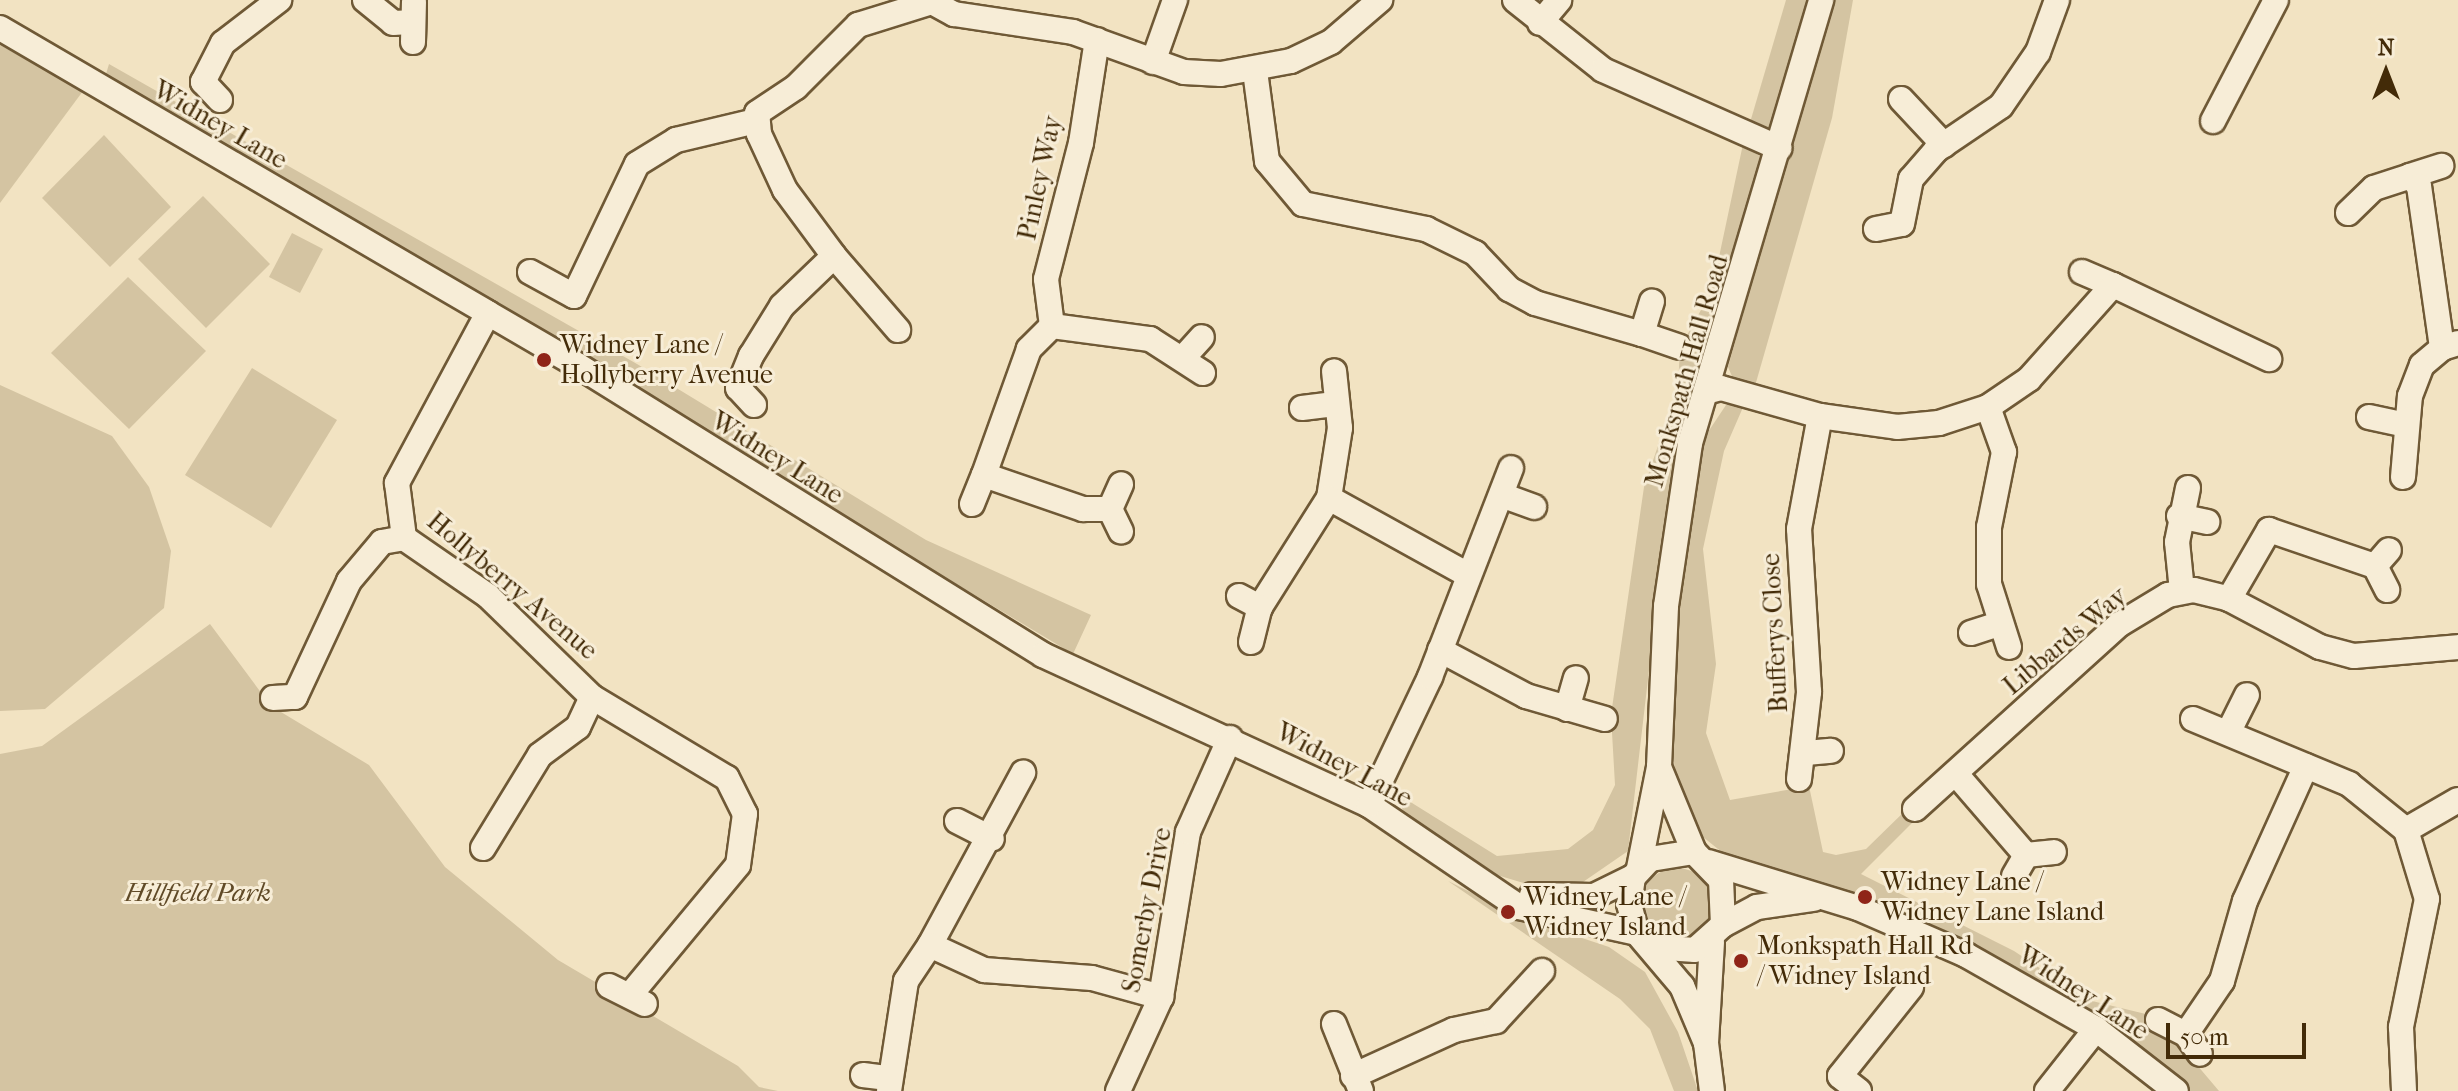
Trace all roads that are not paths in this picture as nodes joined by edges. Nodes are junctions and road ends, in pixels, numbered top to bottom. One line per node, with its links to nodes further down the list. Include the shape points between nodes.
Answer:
1 (279, 0): 18 (street, via 223,43 195,85)
2 (365, 0): 11 (street, via 393,23)
3 (1175, 0): 15 (street)
4 (1380, 0): 16 (street, via 1331,42)
5 (1515, 0): 12 (street)
6 (1559, 0): 12 (street)
7 (1821, 0): 22 (street, Monkspath Hall Road)
8 (2057, 0): 21 (street, via 2038,52 2001,106)
9 (2276, 0): 20 (street, via 2220,84)
10 (932, 1): 14 (street, via 954,14); 19 (street, via 858,25)
11 (412, 22)
12 (1540, 23): 22 (street, via 1603,70)
13 (0, 28): 32 (street, Widney Lane)
14 (1097, 40): 15 (street); 33 (street, Pinley Way, via 1081,143 1046,279)
15 (1153, 62): 16 (street, via 1184,72)
16 (1255, 71): 35 (street, via 1267,161 1303,204 1426,229 1475,253 1509,289 1535,303)
17 (1901, 99): 21 (street, via 1927,119)
18 (220, 100)
19 (756, 121): 27 (street, via 785,190); 28 (street, via 736,120 644,156 583,303)
20 (2213, 121)
21 (1944, 145): 26 (street, via 1911,179 1912,226)
22 (1779, 148): 41 (street, Monkspath Hall Road)
23 (2441, 166): 24 (street)
24 (2410, 176): 25 (street, via 2374,188); 37 (street, via 2429,222)
25 (2348, 213)
26 (1876, 229)
27 (834, 256): 34 (street); 43 (street, via 782,306 751,356 738,388)
28 (530, 272)
29 (2082, 272): 30 (street)
30 (2113, 285): 39 (street); 44 (street, via 2056,356)
31 (1652, 301): 35 (street)
32 (488, 313): 62 (street, Hollyberry Avenue, via 397,483); 81 (street, Widney Lane, via 988,624 1101,684)
33 (1052, 326): 36 (street, via 1150,339 1193,365); 50 (street, via 1022,364)
34 (898, 330)
35 (1642, 334): 38 (street)
36 (1202, 337)
37 (2450, 345): 48 (street, via 2422,365)
38 (1679, 347)
39 (2269, 359)
40 (1334, 371): 42 (street)
41 (1709, 391): 46 (street, via 1721,388); 85 (street, Monkspath Hall Road, via 1690,443 1674,534)
42 (1337, 404): 45 (street); 55 (street, via 1338,465)
43 (754, 405)
44 (1988, 407): 46 (street, via 1897,427); 67 (street, via 2004,452 1989,527)
45 (1302, 408)
46 (1820, 416): 83 (street, Bufferys Close, via 1797,579 1809,692)
47 (2369, 417): 48 (street)
48 (2406, 425): 51 (street)
49 (1511, 468): 54 (street)
50 (984, 475): 56 (street); 58 (street, via 1083,509)
51 (2403, 477)
52 (1121, 484): 58 (street)
53 (2188, 488): 59 (street)
54 (1504, 496): 57 (street); 63 (street)
55 (1329, 498): 63 (street); 69 (street, via 1250,602)
56 (972, 504)
57 (1534, 507)
58 (1110, 509): 61 (street)
59 (2179, 516): 60 (street); 65 (street)
60 (2207, 522)
61 (1121, 532)
62 (404, 538): 75 (street, Hollyberry Avenue, via 488,596); 76 (street, via 382,542 349,581)
63 (1466, 574): 72 (street)
64 (2387, 590): 66 (street, via 2382,558 2269,530)
65 (2182, 591): 66 (street); 87 (street, Libbards Way, via 2120,624)
66 (2229, 599): 71 (street, via 2320,647 2354,656)
67 (1998, 624): 68 (street); 70 (street)
68 (1971, 633)
69 (1251, 642)
70 (2009, 647)
71 (2458, 647)
72 (1440, 650): 77 (street); 90 (street)
73 (1576, 678): 77 (street)
74 (2247, 695): 80 (street)
75 (592, 697): 94 (street, via 578,727 540,755); 106 (street, Hollyberry Avenue, via 727,778 745,814 738,865)
76 (293, 703)
77 (1567, 709): 78 (street)
78 (1605, 719)
79 (2193, 719): 80 (street)
80 (2229, 731): 84 (street)
81 (1230, 738): 90 (street, Widney Lane); 107 (street, Somerby Drive, via 1188,832)
82 (1831, 751): 83 (street)
83 (1806, 753): 88 (street, Bufferys Close)
84 (2306, 766): 93 (street, via 2349,784); 108 (street, via 2245,901 2233,957 2193,1044)
85 (1659, 767): 97 (street, Monkspath Hall Road); 98 (street, Monkspath Hall Road)
86 (1023, 773): 95 (street)
87 (1956, 774): 91 (street, Libbards Way); 96 (street, via 2020,866)
88 (1799, 779)
89 (2458, 800): 93 (street)
90 (1369, 805): 99 (street, Widney Lane)
91 (1915, 809)
92 (957, 821): 95 (street)
93 (2406, 830): 121 (street, via 2427,899 2401,1027)
94 (496, 839)
95 (992, 839): 103 (street)
96 (2054, 852)
97 (1701, 857): 98 (street, via 1664,852); 100 (street, Widney Lane); 101 (street, via 1726,893)
98 (1636, 872): 99 (street, Widney Lane, via 1594,896 1559,901); 102 (street, via 1629,904)
99 (1494, 888): 102 (street, Widney Lane, via 1519,907)
100 (1820, 899): 101 (street, Widney Lane, via 1757,907); 110 (street, Widney Lane, via 1966,955)
101 (1717, 933): 102 (street, via 1683,953); 111 (street)
102 (1644, 940): 111 (street, via 1682,986)
103 (930, 945): 107 (street, via 984,970 1092,978); 115 (street, via 906,981)
104 (1542, 971): 113 (street, via 1496,1021 1454,1030)
105 (1911, 987): 114 (street)
106 (628, 995)
107 (1161, 997): 116 (street, Somerby Drive)
108 (2158, 1020)
109 (1334, 1024): 113 (street)
110 (2096, 1029): 119 (street); 120 (street, Widney Lane)
111 (1706, 1043): 117 (street)
112 (863, 1075): 115 (street)
113 (1357, 1083)
114 (1831, 1083): 118 (street)
115 (888, 1084)
116 (1118, 1091)
117 (1712, 1091)
118 (1859, 1091)
119 (2047, 1091)
120 (2176, 1091)
121 (2404, 1091)

